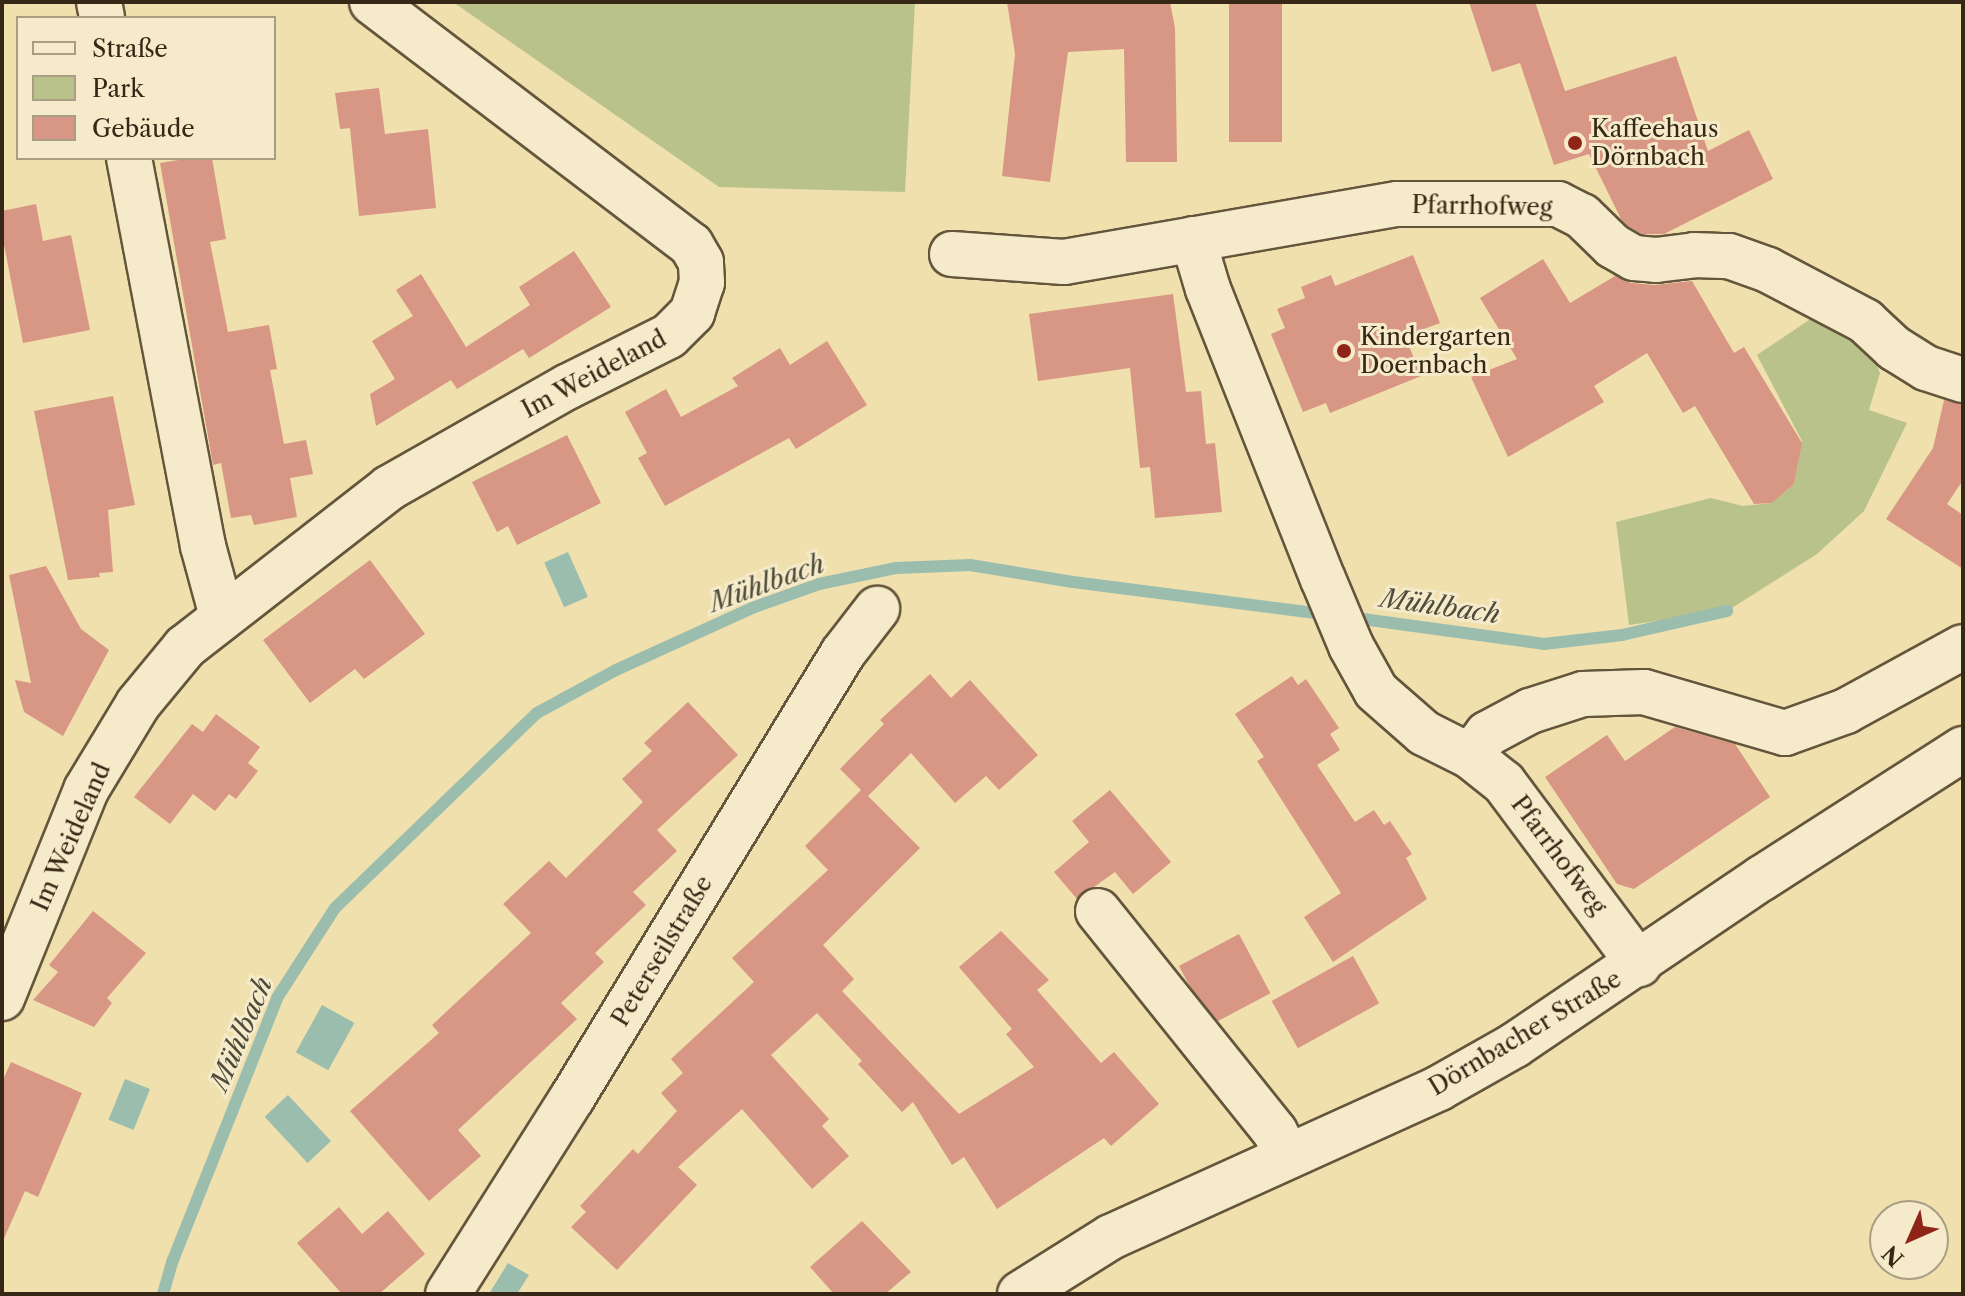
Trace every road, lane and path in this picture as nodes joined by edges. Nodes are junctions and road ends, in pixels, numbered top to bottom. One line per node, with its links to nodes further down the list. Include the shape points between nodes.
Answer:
1 (372, 2): 7 (street, Im Weideland, via 691,245 701,262 702,283 692,313 669,336 389,488)
2 (129, 160): 7 (street, via 203,546)
3 (1193, 239): 4 (street, Pfarrhofweg, via 1064,262); 5 (street, Pfarrhofweg, via 1397,204 1558,204 1582,216 1634,258 1729,256 1768,270 1865,321 1926,368); 10 (street, Pfarrhofweg, via 1208,289 1351,646 1376,691 1404,719)
4 (952, 254)
5 (1963, 380)
6 (877, 609): 15 (street, Peterseilstraße, via 843,653)
7 (222, 616): 13 (street, Im Weideland, via 185,647 138,704 86,790)
8 (1963, 647): 10 (street, via 1846,711 1785,733 1644,692 1583,694 1530,711 1487,734)
9 (1963, 749): 12 (street, Dörnbacher Straße)
10 (1470, 756): 12 (street, Pfarrhofweg, via 1513,794)
11 (1098, 911): 14 (street, via 1275,1132)
12 (1639, 964): 14 (street, Dörnbacher Straße, via 1439,1088)
13 (2, 998)
14 (1288, 1156): 16 (street, Dörnbacher Straße, via 1111,1237)
15 (448, 1294)
16 (1020, 1294)

